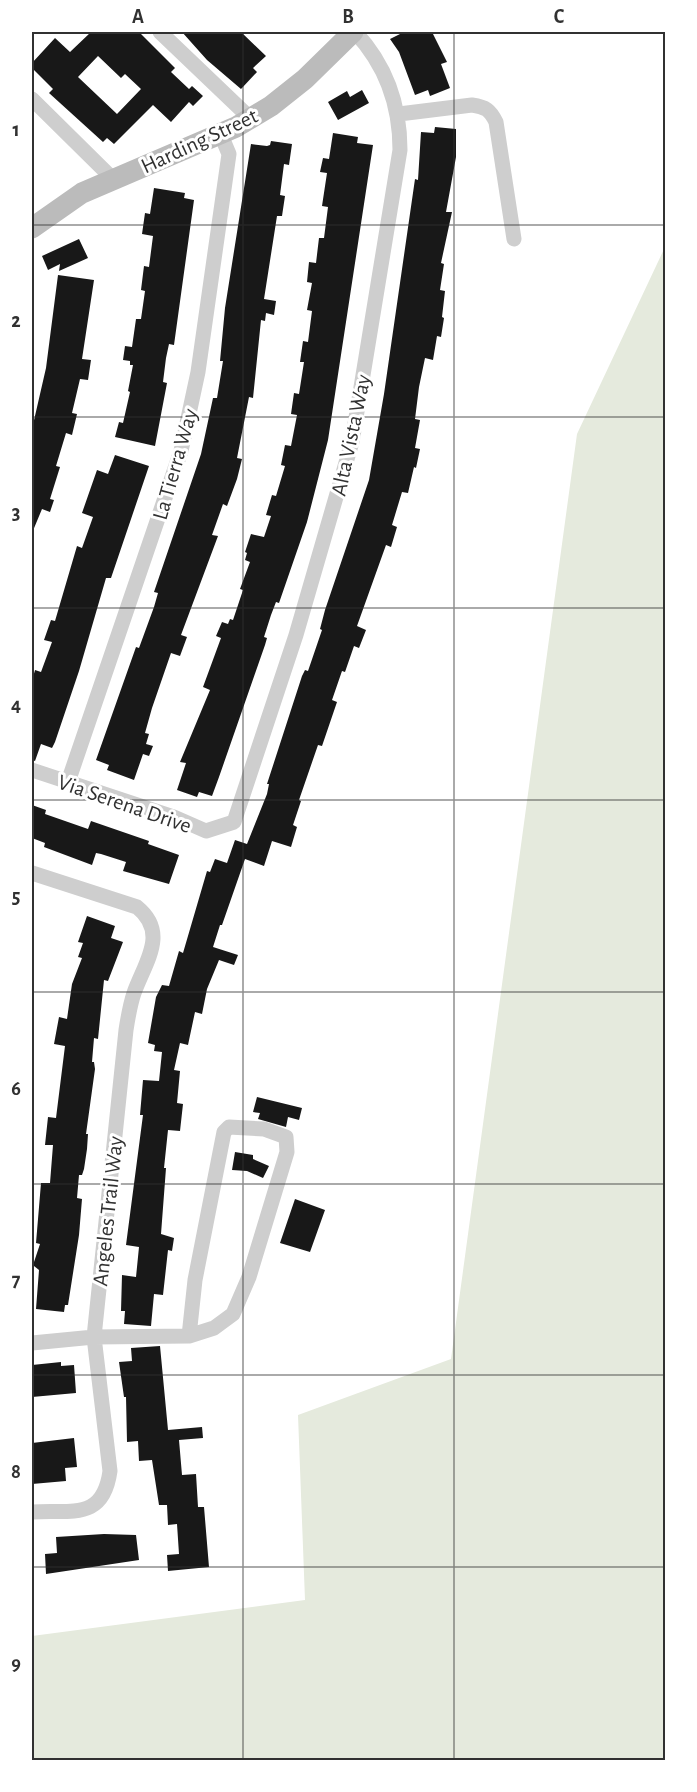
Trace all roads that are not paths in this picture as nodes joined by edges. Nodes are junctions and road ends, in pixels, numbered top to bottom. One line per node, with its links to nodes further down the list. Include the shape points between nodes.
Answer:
1 (160, 32): 5 (street)
2 (354, 32): 4 (street, Alta Vista Way, via 372,50); 5 (street, Harding Street, via 305,79)
3 (32, 99): 7 (street)
4 (399, 114): 9 (street, via 472,105 491,112 496,122); 12 (street, Alta Vista Way, via 400,150 347,461 239,808 234,822)
5 (250, 118): 6 (street, Harding Street)
6 (221, 135): 7 (street, Harding Street); 11 (street, La Tierra Way, via 229,154 198,372 183,441)
7 (113, 178): 8 (street, Harding Street, via 82,193)
8 (32, 228)
9 (514, 238)
10 (32, 771): 11 (street, Via Serena Drive)
11 (68, 782): 12 (street, Via Serena Drive, via 206,831)
12 (219, 828)
13 (32, 873): 15 (street, Angeles Trail Way, via 137,907 153,927 151,951 134,992 126,1030)
14 (189, 1336): 14 (street, via 195,1280 224,1132 229,1127 264,1129 286,1137 287,1152 252,1265 232,1314 214,1328); 15 (street)
15 (94, 1337): 16 (street); 17 (street, Angeles Trail Way, via 110,1471 104,1497 89,1508 76,1511)
16 (32, 1343)
17 (32, 1512)

